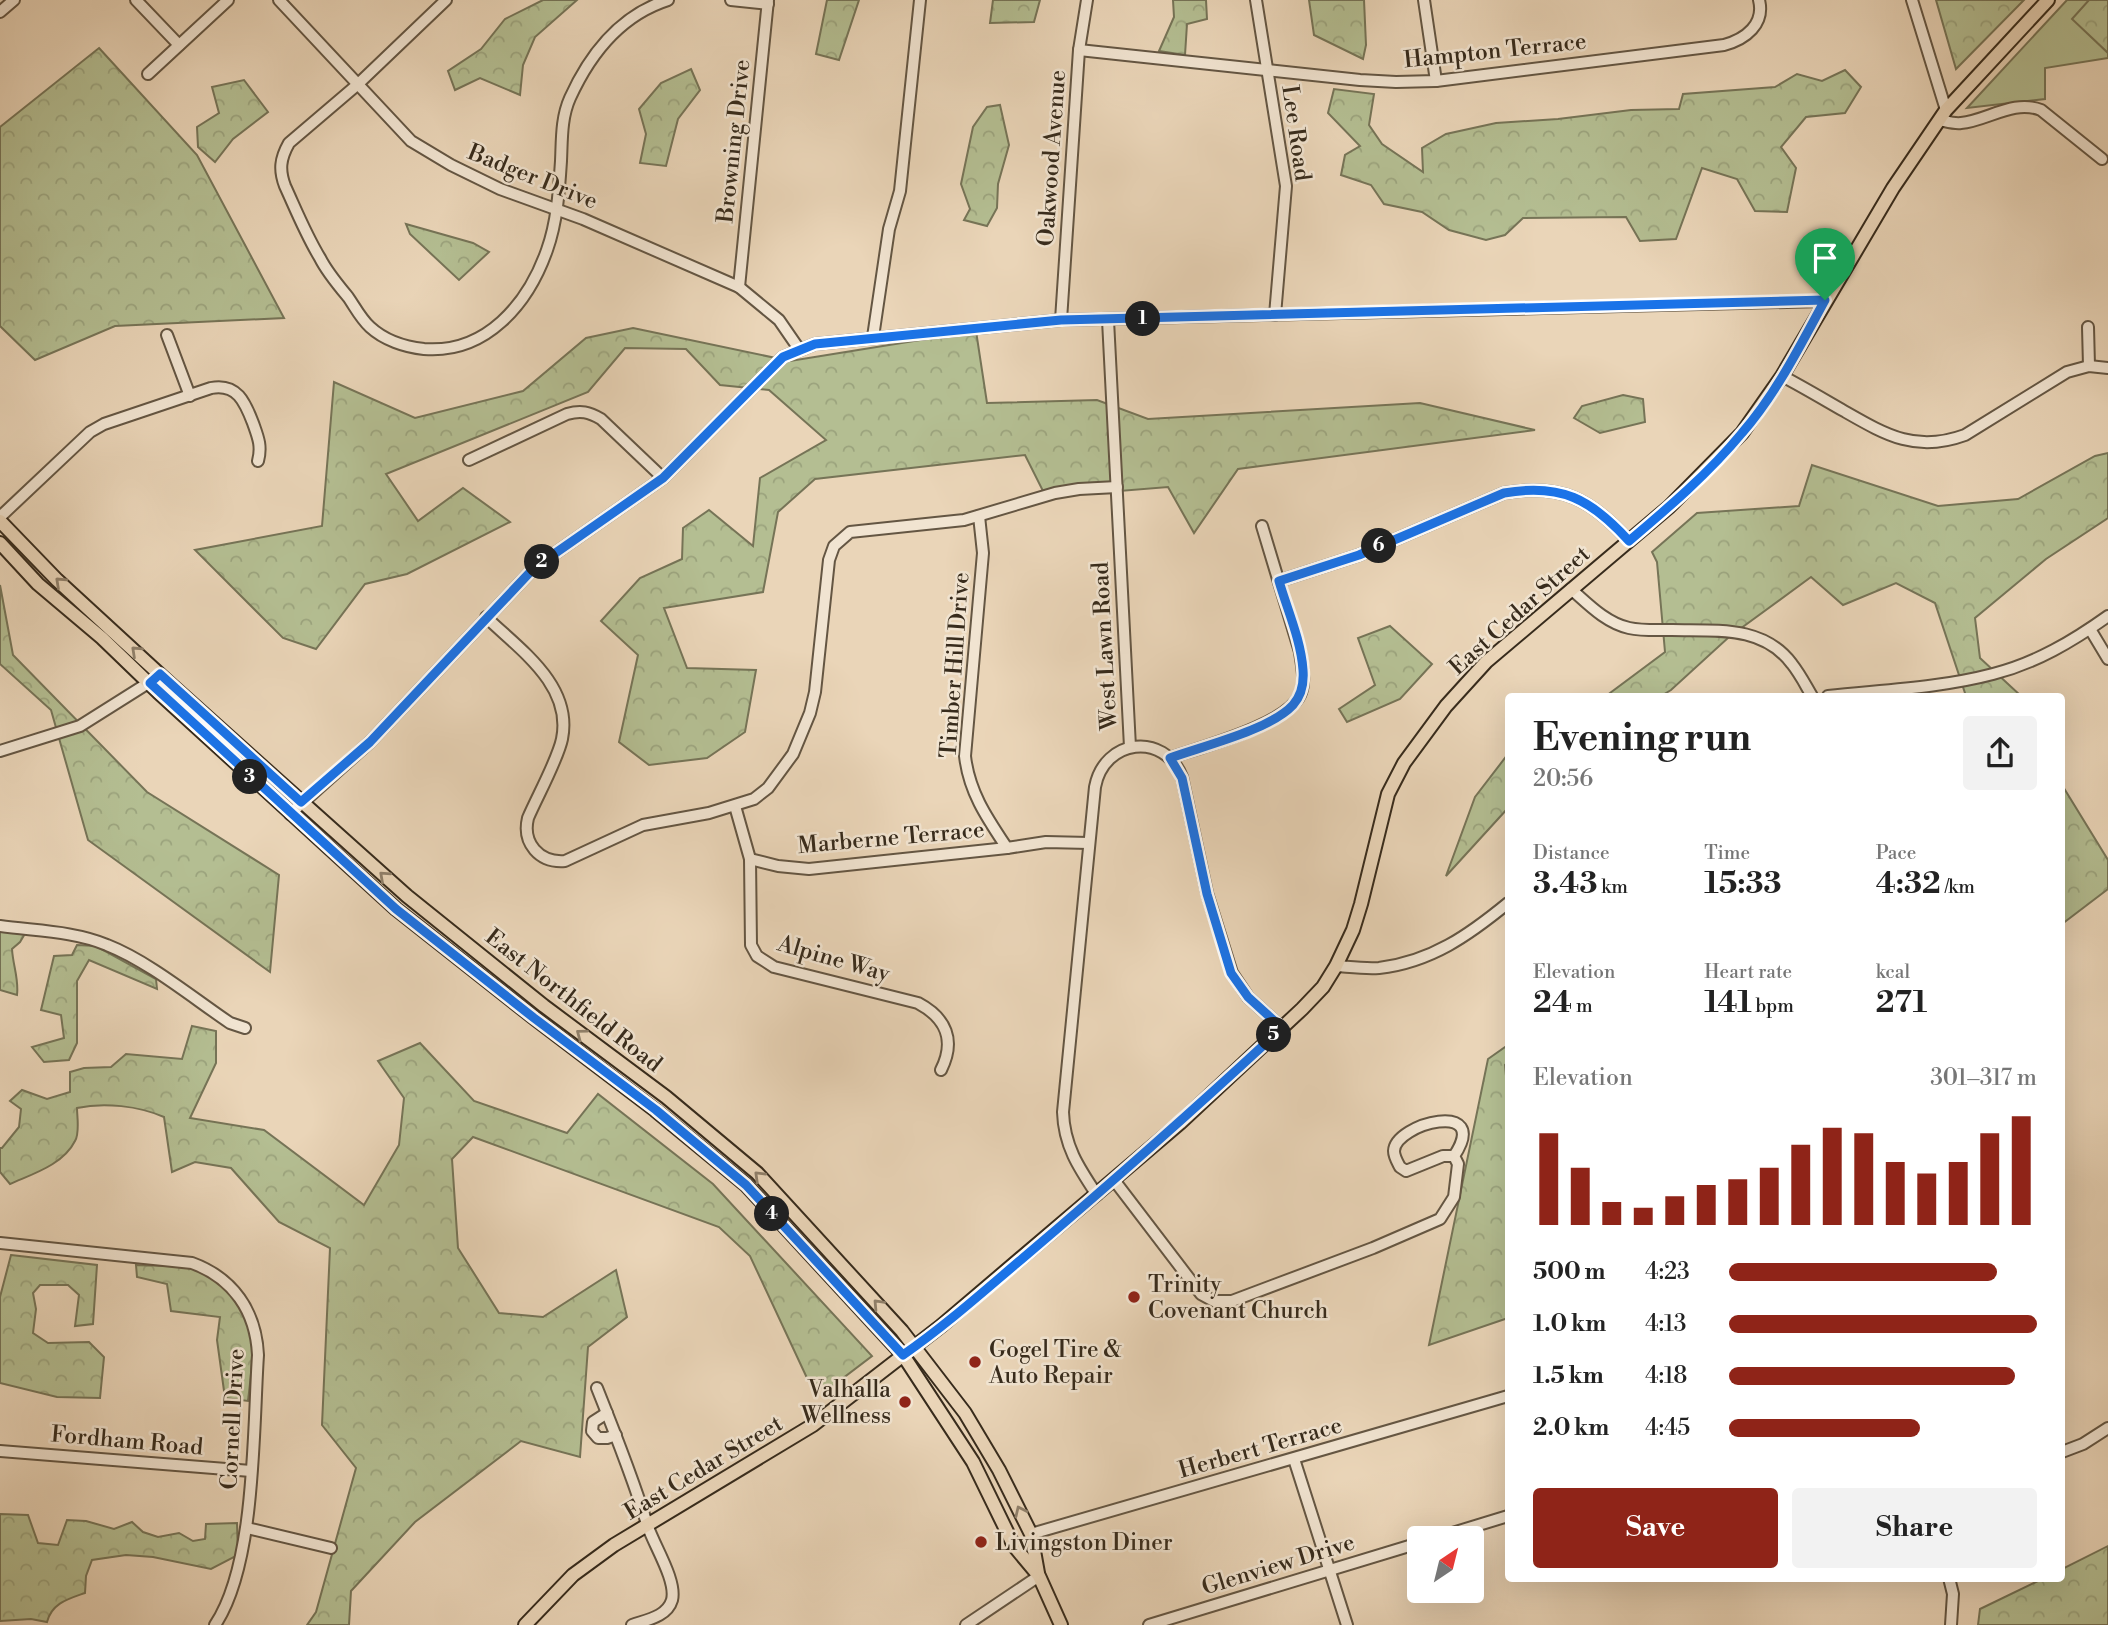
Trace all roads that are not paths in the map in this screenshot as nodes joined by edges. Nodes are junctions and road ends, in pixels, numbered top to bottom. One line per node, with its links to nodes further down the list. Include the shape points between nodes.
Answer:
1 (14, 0): 16 (street)
2 (136, 0): 17 (street)
3 (228, 0): 17 (street)
4 (279, 0): 22 (street, Badger Drive)
5 (446, 0): 22 (street)
6 (668, 0): 25 (street, via 619,25 569,100 562,129)
7 (730, 0): 15 (street)
8 (920, 0): 33 (street, via 900,191 889,229)
9 (1087, 0): 18 (street, Oakwood Avenue)
10 (1256, 0): 19 (street, Lee Road)
11 (1424, 0): 21 (street)
12 (1759, 0): 21 (street, Hampton Terrace, via 1756,24 1737,41)
13 (1912, 0): 23 (street)
14 (2048, 0): 23 (main road, East Cedar Street)
15 (768, 2): 26 (street, Browning Drive)
16 (0, 12)
17 (178, 45): 20 (street)
18 (1079, 50): 19 (street, Hampton Terrace); 29 (street, Oakwood Avenue)
19 (1267, 71): 21 (street, Hampton Terrace, via 1396,82); 28 (street, Lee Road, via 1286,186)
20 (148, 74)
21 (1436, 80)
22 (357, 85): 25 (street, Badger Drive, via 411,141 475,177); 25 (street, via 289,143 282,156 281,174 320,259 377,332 406,345 437,349 487,334 504,321 527,291 546,252)
23 (1942, 115): 24 (street, via 1959,124 1994,112 2033,107); 27 (main road, East Cedar Street)
24 (2102, 160)
25 (557, 210): 26 (street, Badger Drive)
26 (739, 287): 34 (street, Badger Drive, via 779,320)
27 (1825, 300): 28 (street); 37 (main road, East Cedar Street)
28 (1275, 315): 30 (street)
29 (1061, 320): 30 (street); 33 (street)
30 (1108, 320): 42 (street, West Lawn Road)
31 (2088, 327): 35 (street)
32 (167, 334): 38 (street)
33 (873, 337): 34 (street)
34 (799, 349): 41 (street, via 783,357)
35 (2089, 366): 36 (street); 37 (street, via 2039,387 1965,435 1930,443 1904,441 1881,432)
36 (2108, 368)
37 (1782, 376): 46 (main road, East Cedar Street, via 1742,433)
38 (190, 396): 40 (street, via 219,386 239,394 261,442); 44 (street, via 90,432)
39 (468, 460): 41 (street, via 567,414 590,412)
40 (258, 461)
41 (663, 478): 51 (street, via 534,568)
42 (1117, 487): 43 (street, via 1055,494); 58 (street, West Lawn Road)
43 (979, 516): 62 (street, via 861,530 838,541 829,560 815,692 802,734 768,788); 65 (street, Timber Hill Drive, via 984,553 965,756 974,794)
44 (0, 519): 54 (main road, East Northfield Road, one-way to 44, via 57,580)
45 (1262, 526): 48 (street)
46 (1629, 541): 48 (street, via 1598,510 1577,497 1526,489 1504,493 1359,555); 49 (main road, East Cedar Street)
47 (0, 543): 55 (main road, East Northfield Road, via 38,584)
48 (1279, 581): 60 (street, via 1300,652 1301,694 1293,706 1262,726)
49 (1571, 589): 56 (street, via 1603,617 1629,628 1727,631 1763,638 1792,663); 71 (main road, East Cedar Street, via 1486,662 1404,763 1388,794 1361,904)
50 (2108, 616): 52 (street)
51 (486, 617): 61 (street, via 370,742); 62 (street, via 547,677 562,710 562,739 526,824 530,844 539,855 565,861 643,825)
52 (2090, 629): 53 (street); 57 (street, via 2042,656 1995,674)
53 (2108, 659)
54 (160, 674): 55 (street); 61 (main road, East Northfield Road)
55 (150, 683): 59 (street, via 80,726); 63 (main road, East Northfield Road)
56 (1810, 693)
57 (1882, 693)
58 (1130, 747): 60 (street, via 1149,747); 64 (street, West Lawn Road, via 1106,761 1097,777)
59 (0, 751)
60 (1170, 758): 75 (street, via 1182,778 1207,894 1231,973 1248,997)
61 (301, 802): 63 (street); 67 (main road, East Northfield Road, one-way to 61)
62 (735, 806): 66 (street)
63 (290, 814): 69 (main road, East Northfield Road)
64 (1089, 843): 65 (street, Marberne Terrace, via 1046,842); 83 (street, West Lawn Road, via 1063,1112 1064,1131 1075,1161)
65 (1007, 848): 66 (street, Marberne Terrace, via 809,870)
66 (750, 859): 77 (street, Alpine Way, via 751,945 757,956 774,967 930,1009 948,1041)
67 (407, 896): 69 (main road); 72 (main road, East Northfield Road)
68 (1505, 905): 71 (street, via 1475,930 1419,960 1376,968)
69 (396, 909): 73 (main road, East Northfield Road)
70 (0, 926): 74 (street, via 107,945)
71 (1336, 966): 75 (main road, East Cedar Street, via 1323,987)
72 (514, 981): 73 (main road); 76 (main road, East Northfield Road, one-way to 72)
73 (505, 996): 78 (main road, East Northfield Road)
74 (245, 1028)
75 (1282, 1028): 82 (main road, East Cedar Street)
76 (626, 1067): 78 (main road); 79 (main road, East Northfield Road)
77 (941, 1070)
78 (616, 1081): 81 (main road, East Northfield Road)
79 (734, 1154): 81 (main road); 85 (main road, East Northfield Road, one-way to 79, via 757,1173)
80 (1454, 1156): 80 (street, via 1463,1136 1451,1120 1406,1133 1394,1151 1406,1171); 82 (street, via 1458,1164 1454,1197 1440,1219 1232,1301 1214,1301 1201,1294)
81 (724, 1167): 86 (main road, East Northfield Road, via 746,1185)
82 (1114, 1180): 83 (main road, East Cedar Street)
83 (1097, 1195): 85 (main road, East Cedar Street)
84 (0, 1243): 95 (street, Cornell Drive, via 183,1260 226,1282 249,1313 257,1341)
85 (916, 1346): 86 (main road, East Cedar Street); 101 (main road, East Northfield Road, one-way to 85, via 965,1413)
86 (903, 1355): 96 (main road, East Northfield Road); 98 (main road, East Cedar Street, via 813,1425)
87 (597, 1388): 89 (street)
88 (1504, 1397): 94 (street, Herbert Terrace)
89 (607, 1413): 91 (street); 91 (street, via 593,1422 592,1431 598,1438)
90 (2108, 1428): 93 (street)
91 (616, 1435): 98 (street)
92 (0, 1451): 95 (street, Fordham Road)
93 (2065, 1451)
94 (1294, 1459): 101 (street, Herbert Terrace); 104 (street)
95 (251, 1471): 100 (street, Cornell Drive)
96 (986, 1486): 101 (main road, via 995,1489 1017,1534); 105 (main road, East Northfield Road, via 1014,1546)
97 (1505, 1517): 99 (street)
98 (647, 1525): 108 (main road, East Cedar Street, via 573,1575); 109 (street, via 672,1598 656,1617)
99 (1475, 1526)
100 (247, 1528): 102 (street); 107 (street, Cornell Drive, via 229,1598)
101 (1031, 1534): 105 (main road, East Northfield Road)
102 (331, 1548)
103 (1407, 1548): 104 (street, Glenview Drive)
104 (1329, 1571): 112 (street, Glenview Drive); 113 (street)
105 (1039, 1576): 110 (street); 111 (main road, East Northfield Road)
106 (1951, 1582): 114 (street)
107 (215, 1625)
108 (525, 1625)
109 (632, 1625)
110 (966, 1625)
111 (1061, 1625)
112 (1149, 1625)
113 (1347, 1625)
114 (1951, 1625)

